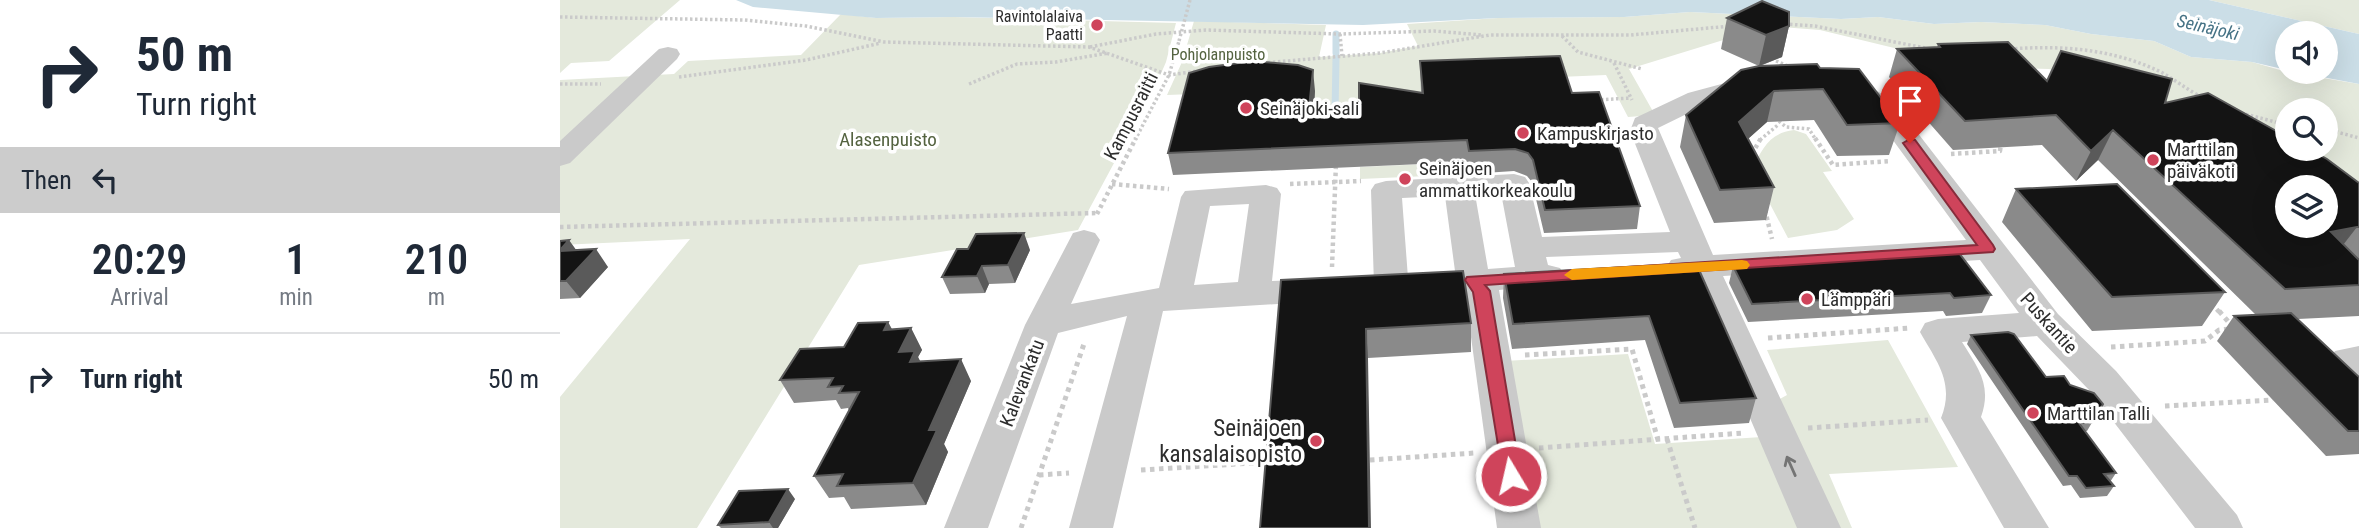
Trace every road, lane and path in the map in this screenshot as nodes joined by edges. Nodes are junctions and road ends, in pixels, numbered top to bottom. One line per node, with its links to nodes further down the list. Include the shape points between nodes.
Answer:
1 (1190, 0): 20 (path, Kampusraitti, bridge)
2 (560, 18): 8 (path, via 744,20 806,26)
3 (1775, 23): 11 (path, via 1815,26)
4 (1741, 25): 7 (path, via 1631,36)
5 (1340, 33): 6 (path, via 1434,31); 9 (path, via 1206,30 1156,33); 14 (path)
6 (1490, 36): 7 (path); 14 (path)
7 (1562, 36): 15 (path, via 1578,52)
8 (884, 42): 9 (path); 21 (path, via 806,60)
9 (1089, 47): 12 (path)
10 (2009, 49): 25 (path, via 2064,47 2125,58)
11 (1932, 50)
12 (1109, 53): 20 (path); 23 (path, via 1017,64)
13 (667, 54): 21 (street)
14 (1342, 56): 16 (path)
15 (1614, 62): 18 (path); 28 (path)
16 (1257, 63)
17 (1208, 69): 20 (path)
18 (1642, 69)
19 (1783, 71): 28 (street, via 1699,98)
20 (1169, 75): 37 (path, Kampusraitti)
21 (637, 83): 22 (path); 32 (street)
22 (560, 84)
23 (969, 84)
24 (1848, 88): 44 (street, Puskantie, via 1886,111)
25 (2205, 99)
26 (2239, 112): 27 (path)
27 (2275, 122)
28 (1645, 124): 45 (street, via 1657,165)
29 (1779, 124): 34 (path, via 1761,138)
30 (2338, 132): 31 (path)
31 (2359, 138)
32 (560, 157)
33 (1337, 157): 36 (path)
34 (1749, 159)
35 (1371, 181): 36 (path)
36 (1336, 182): 38 (path); 50 (path)
37 (1112, 184): 40 (path); 43 (path, Kampusraitti)
38 (1281, 184)
39 (1459, 186): 46 (street, via 1514,184); 48 (street); 49 (street, via 1386,190)
40 (1171, 189)
41 (1762, 203): 47 (path, via 1772,231)
42 (560, 226): 43 (path)
43 (1090, 226): 55 (street, Kalevankatu)
44 (1988, 249): 47 (street); 57 (street, Puskantie)
45 (1697, 254): 46 (street); 47 (street); 58 (street)
46 (1531, 262): 48 (street)
47 (1773, 263)
48 (1473, 280): 49 (street); 59 (street, via 1482,291)
49 (1391, 285): 50 (street)
50 (1331, 289): 51 (street)
51 (1253, 294): 52 (street); 52 (street, via 1266,194 1196,197)
52 (1161, 301): 54 (street); 72 (street)
53 (2209, 302): 57 (path, via 2235,329 2219,330 2205,341)
54 (1094, 310): 55 (street); 73 (path)
55 (1043, 326): 75 (street, Kalevankatu)
56 (1938, 332): 57 (street); 58 (path, via 1908,328); 64 (street, via 1962,373 1968,399)
57 (2058, 336): 63 (street, Puskantie)
58 (1736, 341): 65 (street)
59 (1492, 357): 67 (path, via 1632,349); 69 (street)
60 (2359, 359): 61 (street, via 2348,360)
61 (2359, 370)
62 (2273, 400): 63 (path)
63 (2125, 409): 82 (street, Puskantie)
64 (1961, 418): 65 (path); 81 (street)
65 (1776, 431): 66 (path); 80 (street, one-way to 65)
66 (1667, 439): 67 (path); 79 (path)
67 (1658, 440): 69 (path)
68 (1269, 449): 71 (path)
69 (1507, 451): 70 (path); 78 (street)
70 (1370, 460)
71 (1271, 462): 72 (path); 74 (path)
72 (1105, 472): 73 (path); 77 (street)
73 (1039, 475): 76 (path)
74 (1267, 475)
75 (966, 528)
76 (1021, 528)
77 (1091, 528)
78 (1519, 528)
79 (1695, 528)
80 (1819, 528)
81 (2027, 528)
82 (2221, 528)

